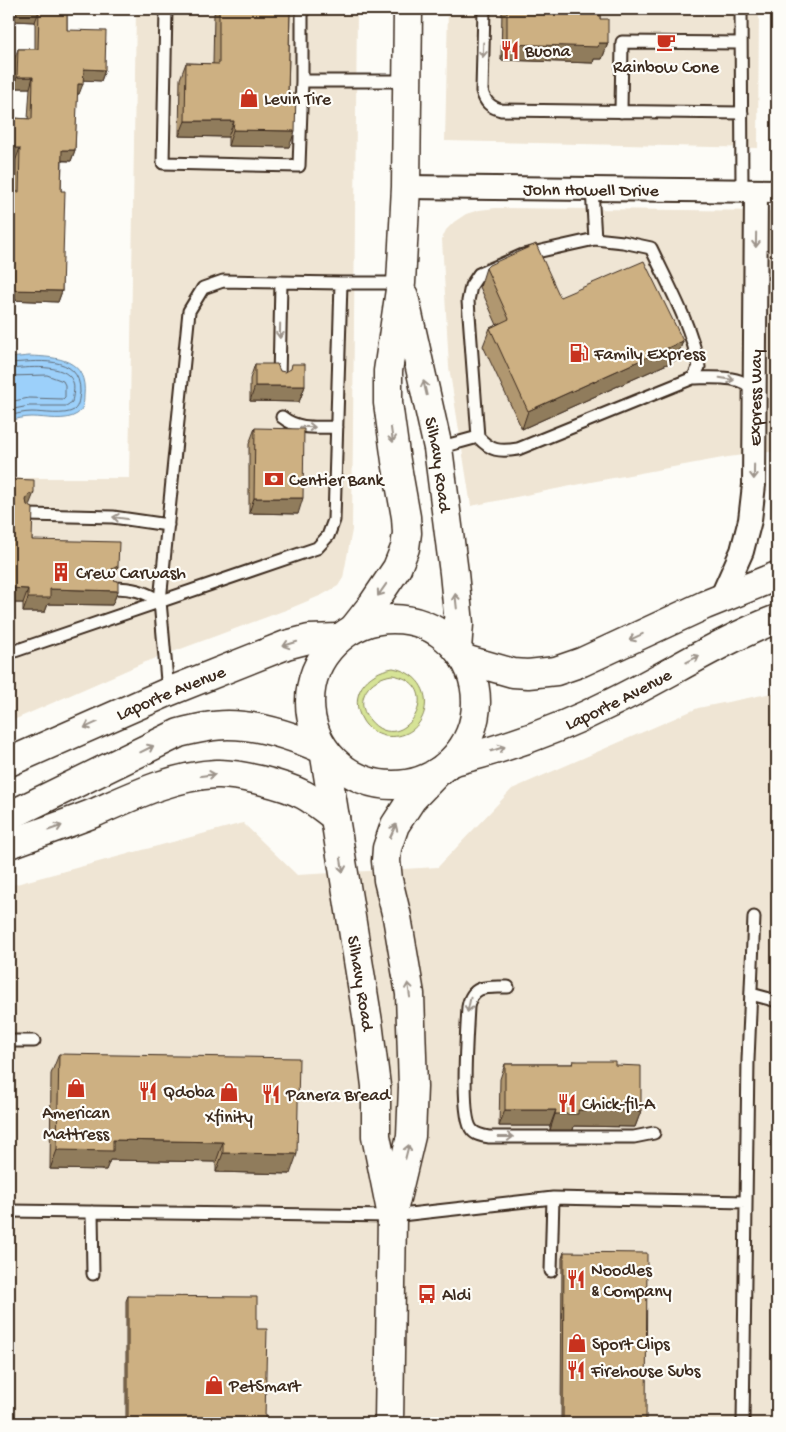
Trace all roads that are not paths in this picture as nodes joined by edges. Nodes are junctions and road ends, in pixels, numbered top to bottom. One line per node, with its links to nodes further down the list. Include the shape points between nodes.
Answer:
1 (166, 9): 7 (lane, via 164,162 299,166)
2 (302, 9): 7 (lane)
3 (408, 9): 8 (main road, Silhavy Road)
4 (484, 9): 9 (lane, one-way to 9, via 482,91 484,100 492,108)
5 (741, 9): 6 (lane)
6 (741, 43): 9 (lane, via 622,42); 10 (lane)
7 (302, 81): 8 (lane)
8 (407, 81): 11 (main road, Silhavy Road)
9 (621, 112): 10 (lane)
10 (742, 113): 13 (lane)
11 (406, 187): 12 (street, John Howell Drive); 16 (main road, Silhavy Road)
12 (592, 189): 13 (street, John Howell Drive); 14 (lane)
13 (759, 191): 20 (street, Express Way, one-way to 20)
14 (595, 240): 18 (lane, via 651,248 696,350 699,367); 23 (lane, via 523,255 479,274 471,286 468,301)
15 (281, 282): 17 (lane); 19 (lane, one-way to 19); 26 (lane, via 223,281 203,288 189,311)
16 (402, 282): 17 (lane); 24 (main road, Silhavy Road, one-way to 16); 32 (main road, Silhavy Road, one-way to 32, via 388,371 388,403 406,517 405,548 397,568 372,605)
17 (341, 284): 22 (lane)
18 (693, 378): 20 (lane, one-way to 20, via 744,382 751,387); 23 (lane, via 518,449 488,448)
19 (279, 380)
20 (754, 396): 29 (street, Express Way, one-way to 29, via 754,485 750,520 742,551)
21 (282, 417): 22 (lane, one-way to 22, via 289,424 301,427)
22 (337, 427): 30 (lane, via 334,520 328,536 317,548)
23 (478, 437): 24 (lane)
24 (438, 448): 34 (main road, Silhavy Road, one-way to 24)
25 (28, 515): 26 (lane, one-way to 25, via 113,517)
26 (168, 525): 30 (lane)
27 (777, 576): 29 (main road)
28 (113, 588): 30 (lane, via 131,588)
29 (721, 598): 34 (main road, one-way to 34, via 556,671 513,673)
30 (160, 601): 33 (lane); 35 (lane)
31 (777, 619): 38 (main road, Laporte Avenue, one-way to 31, via 548,732)
32 (346, 633): 34 (main road, via 375,620 398,619 420,623 440,634); 35 (main road, Laporte Avenue, one-way to 35, via 286,645); 36 (main road, via 320,661 310,688 310,716)
33 (9, 653)
34 (461, 654): 38 (main road, via 472,676 476,712 463,747)
35 (168, 692): 37 (main road, Laporte Avenue, one-way to 37)
36 (324, 750): 38 (main road, via 344,770 366,781 391,786 416,782); 39 (main road, one-way to 36, via 179,733 203,727 254,728); 40 (main road, Silhavy Road)
37 (9, 762)
38 (445, 767): 53 (main road, Silhavy Road, one-way to 38, via 411,1136 413,1087 410,994 388,880 387,848 393,830 412,799)
39 (9, 816)
40 (335, 817): 41 (main road, one-way to 40, via 162,784 216,774 274,784 303,795); 53 (main road, Silhavy Road, one-way to 53, via 368,1022 376,1086 376,1136)
41 (9, 844)
42 (754, 917): 44 (lane)
43 (508, 987): 48 (lane, one-way to 48, via 486,987 469,999 465,1110 471,1129 489,1137 634,1137)
44 (751, 994): 45 (lane); 50 (lane)
45 (777, 1001)
46 (9, 1041): 47 (lane)
47 (34, 1041)
48 (654, 1133)
49 (553, 1198): 50 (lane); 53 (lane); 54 (lane)
50 (746, 1202): 57 (lane)
51 (9, 1211): 52 (lane)
52 (92, 1212): 53 (lane); 55 (lane)
53 (392, 1216): 56 (main road, Silhavy Road)
54 (551, 1271)
55 (93, 1274)
56 (389, 1423)
57 (743, 1423)

